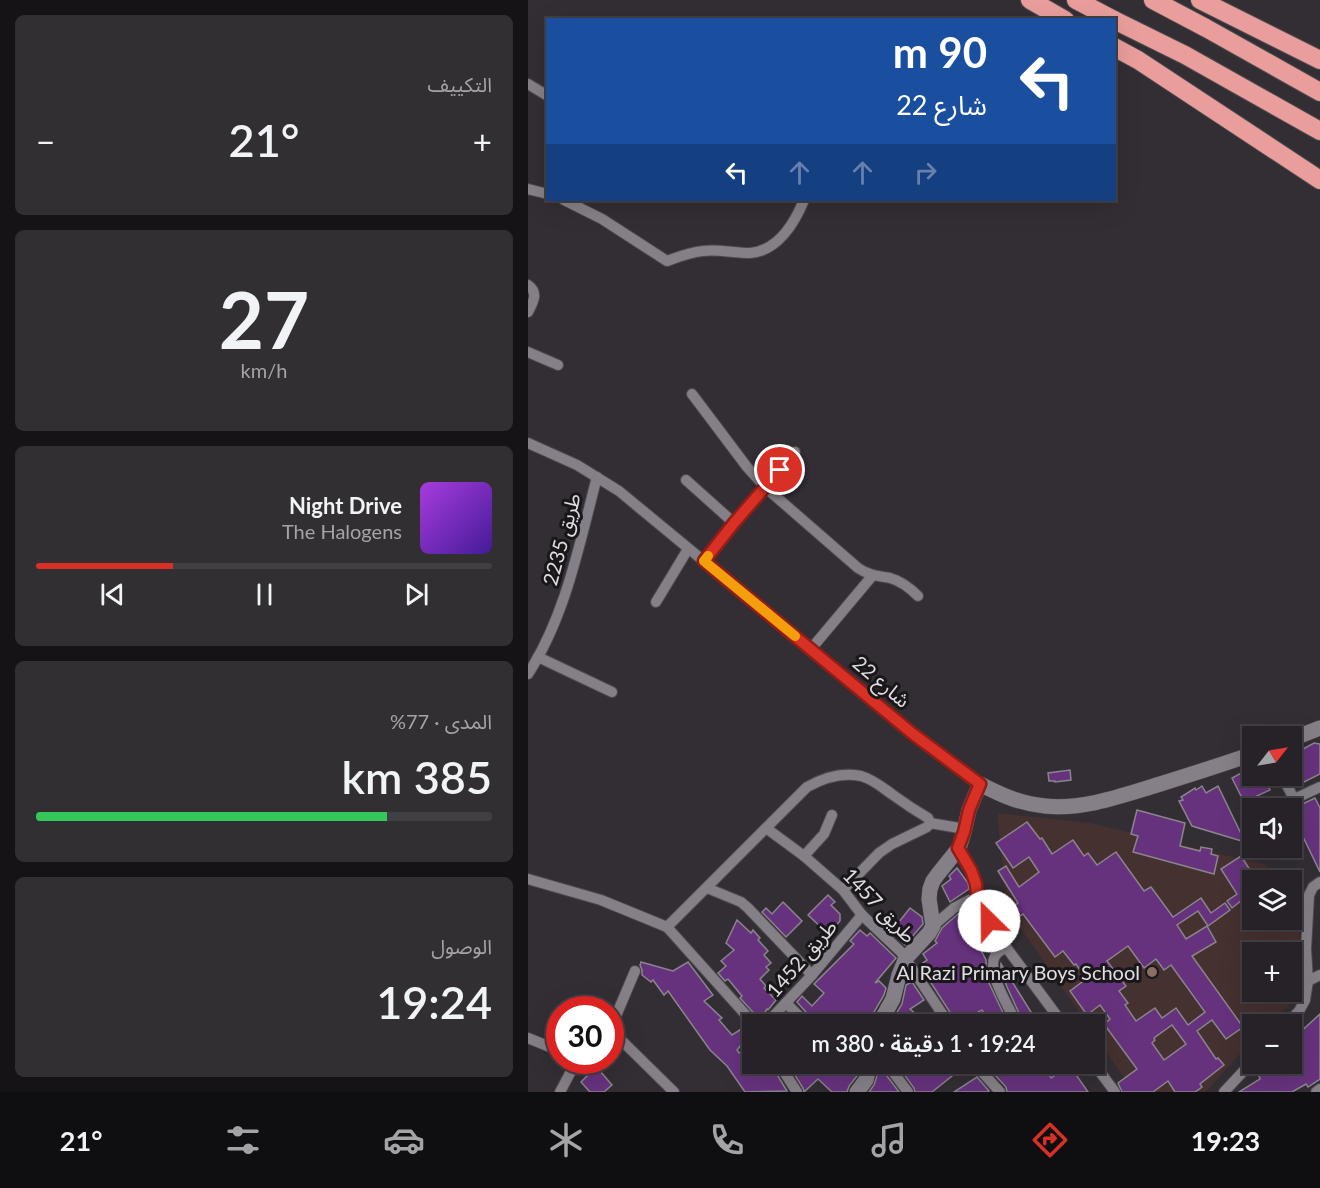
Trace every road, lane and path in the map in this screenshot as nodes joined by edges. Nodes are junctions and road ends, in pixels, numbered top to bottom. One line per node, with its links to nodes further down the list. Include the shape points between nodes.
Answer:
1 (1030, 0): 5 (highway)
2 (1076, 0): 6 (highway)
3 (1153, 0): 11 (highway)
4 (1200, 0): 9 (highway)
5 (1062, 18)
6 (1110, 18)
7 (1116, 21): 13 (highway)
8 (1116, 48): 14 (highway)
9 (1320, 60)
10 (528, 84): 12 (street)
11 (1320, 92)
12 (546, 95)
13 (1320, 131)
14 (1320, 180)
15 (528, 189): 16 (street)
16 (546, 194)
17 (566, 201): 18 (street, via 667,261 702,251 751,253 767,248 790,227)
18 (804, 201)
19 (528, 285): 20 (street, via 535,298)
20 (528, 312)
21 (528, 352): 22 (street)
22 (558, 365)
23 (692, 394): 28 (street)
24 (528, 443): 26 (street, شارع 22)
25 (795, 452): 28 (street)
26 (597, 477): 30 (street, شارع 22); 36 (street, طريق 2235, via 564,597)
27 (686, 480): 29 (street)
28 (766, 488): 29 (street); 32 (street, via 858,568)
29 (734, 523): 31 (street)
30 (688, 549): 31 (street, شارع 22); 34 (street)
31 (704, 561): 35 (street, شارع 22)
32 (873, 575): 33 (street, via 896,580); 35 (street)
33 (918, 596)
34 (656, 602)
35 (811, 649): 42 (street, شارع 22)
36 (538, 657): 37 (street, طريق 2235); 38 (street)
37 (528, 674)
38 (612, 692)
39 (1320, 728): 40 (street)
40 (1302, 735)
41 (1242, 757): 42 (street, شارع 22, via 1131,794 1075,806 1031,804)
42 (980, 784): 48 (street)
43 (1320, 787): 44 (street)
44 (1296, 798)
45 (832, 815): 50 (street, via 824,834)
46 (930, 823): 47 (street, via 875,782 849,775 807,787); 48 (street); 54 (street, via 879,854)
47 (766, 828): 50 (street, طريق 1457); 53 (street)
48 (965, 829): 49 (street)
49 (958, 848): 55 (street, via 971,870); 57 (street, via 930,890)
50 (804, 856): 54 (street, طريق 1457)
51 (528, 879): 58 (street, via 601,900)
52 (1320, 882): 64 (street, via 1309,895)
53 (706, 888): 58 (street); 62 (street, via 741,902)
54 (843, 890): 56 (street, طريق 1457)
55 (977, 896): 57 (street, via 954,908); 59 (street)
56 (862, 915): 60 (street, طريق 1457); 62 (street, طريق 1452)
57 (933, 926): 60 (street)
58 (667, 927): 67 (street)
59 (1006, 947): 72 (street, via 994,957 993,971); 73 (street)
60 (906, 958): 70 (street); 71 (street, طريق 1457)
61 (635, 971): 65 (street)
62 (812, 975): 66 (street, طريق 1452)
63 (1320, 975): 64 (street)
64 (1308, 981): 74 (street, via 1305,1000)
65 (624, 998)
66 (786, 1003): 68 (street, طريق 1452); 69 (street)
67 (744, 1014)
68 (776, 1014)
69 (797, 1014)
70 (885, 1014)
71 (942, 1014)
72 (1012, 1014)
73 (1056, 1014)
74 (1296, 1014)
75 (528, 1038): 77 (street)
76 (624, 1043): 87 (street)
77 (546, 1045)
78 (1242, 1073): 93 (street)
79 (570, 1074): 86 (street)
80 (785, 1074): 88 (street)
81 (868, 1074): 89 (street)
82 (896, 1074): 90 (street)
83 (985, 1074): 91 (street)
84 (1102, 1074): 92 (street)
85 (1320, 1089): 94 (street)
86 (560, 1092)
87 (674, 1092)
88 (797, 1092)
89 (857, 1092)
90 (908, 1092)
91 (1000, 1092)
92 (1115, 1092)
93 (1224, 1092)
94 (1316, 1092)

